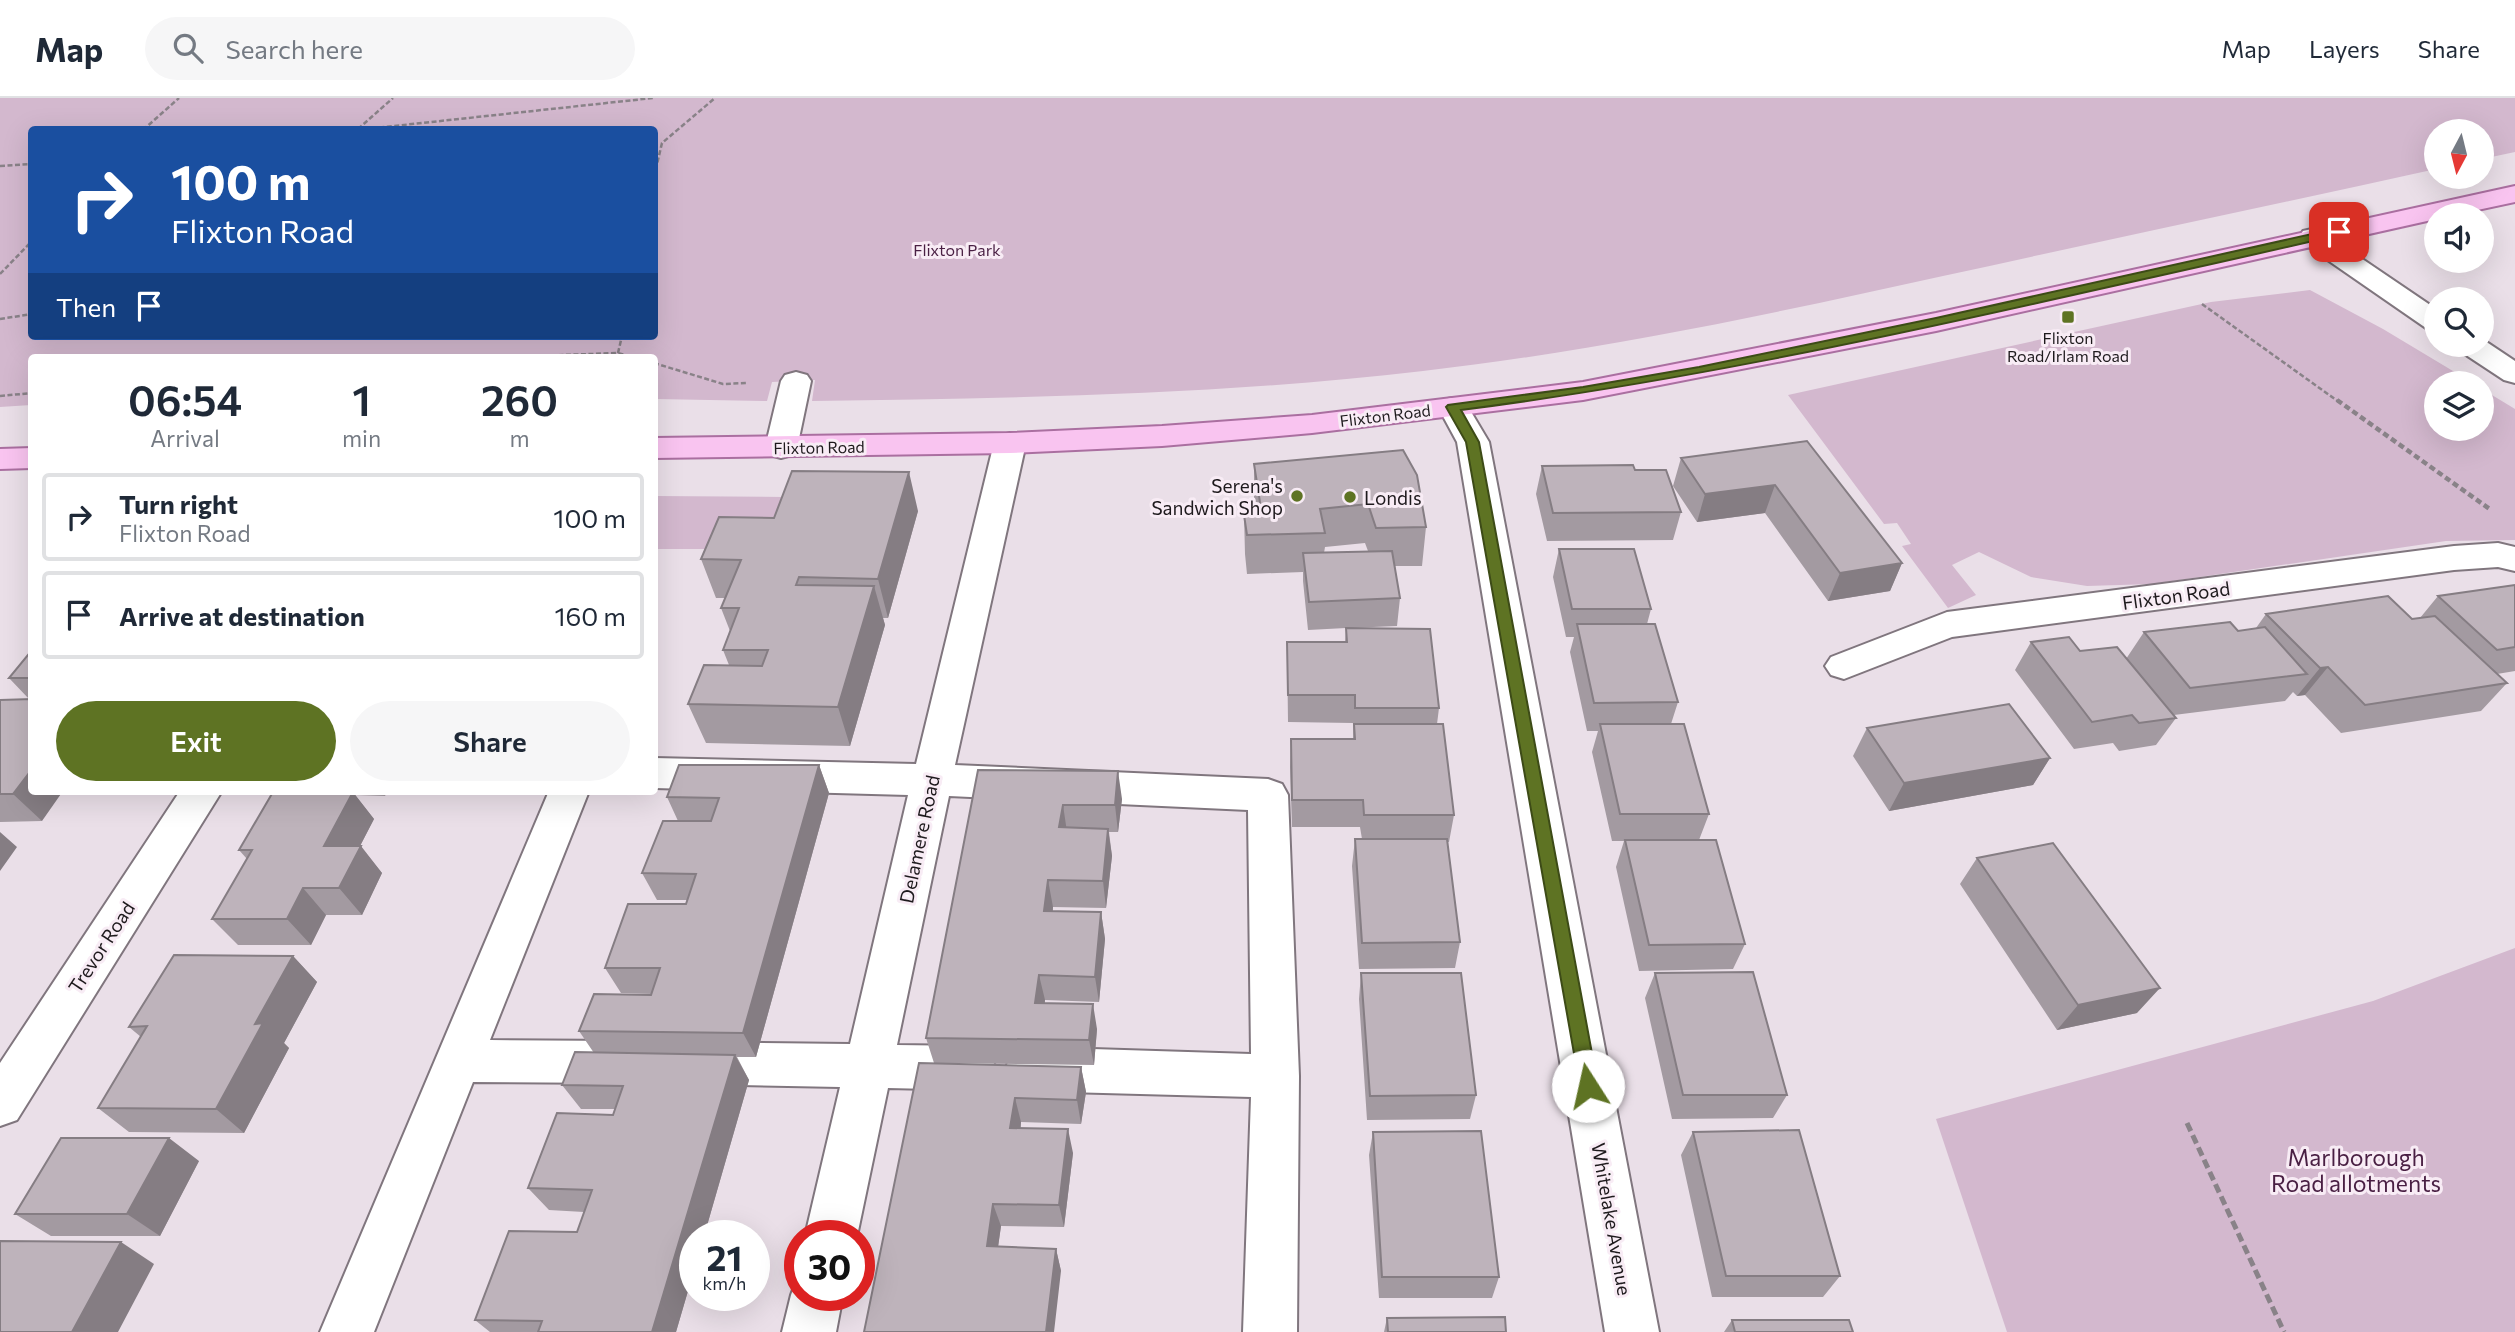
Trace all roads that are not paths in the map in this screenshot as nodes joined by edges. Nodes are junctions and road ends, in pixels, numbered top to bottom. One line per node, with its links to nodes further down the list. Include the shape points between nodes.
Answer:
1 (2512, 197): 2 (main road, Flixton Road)
2 (2312, 237): 3 (street); 7 (main road, Flixton Road, via 1699,370 1583,391)
3 (2424, 314)
4 (2489, 357): 5 (street)
5 (2515, 374)
6 (796, 381): 10 (street)
7 (1453, 407): 8 (main road, Flixton Road, via 1298,425); 28 (street, Whitelake Avenue, via 1473,442)
8 (1010, 443): 10 (main road, Flixton Road); 16 (street, Delamere Road)
9 (658, 448): 10 (main road, Flixton Road)
10 (781, 448)
11 (28, 458): 12 (main road)
12 (0, 459)
13 (2515, 559): 14 (street, Flixton Road, via 2498,555 2454,558 1947,625)
14 (1844, 666)
15 (658, 773): 16 (street)
16 (932, 780): 20 (street, Delamere Road); 21 (street, via 1268,795)
17 (199, 795): 22 (street, Trevor Road)
18 (567, 795): 19 (street)
19 (458, 1061): 20 (street); 25 (street)
20 (869, 1065): 21 (street); 23 (street, Delamere Road)
21 (1275, 1076): 27 (street)
22 (0, 1104)
23 (835, 1220)
24 (814, 1311): 26 (street)
25 (346, 1332)
26 (809, 1332)
27 (1270, 1332)
28 (1632, 1332)

